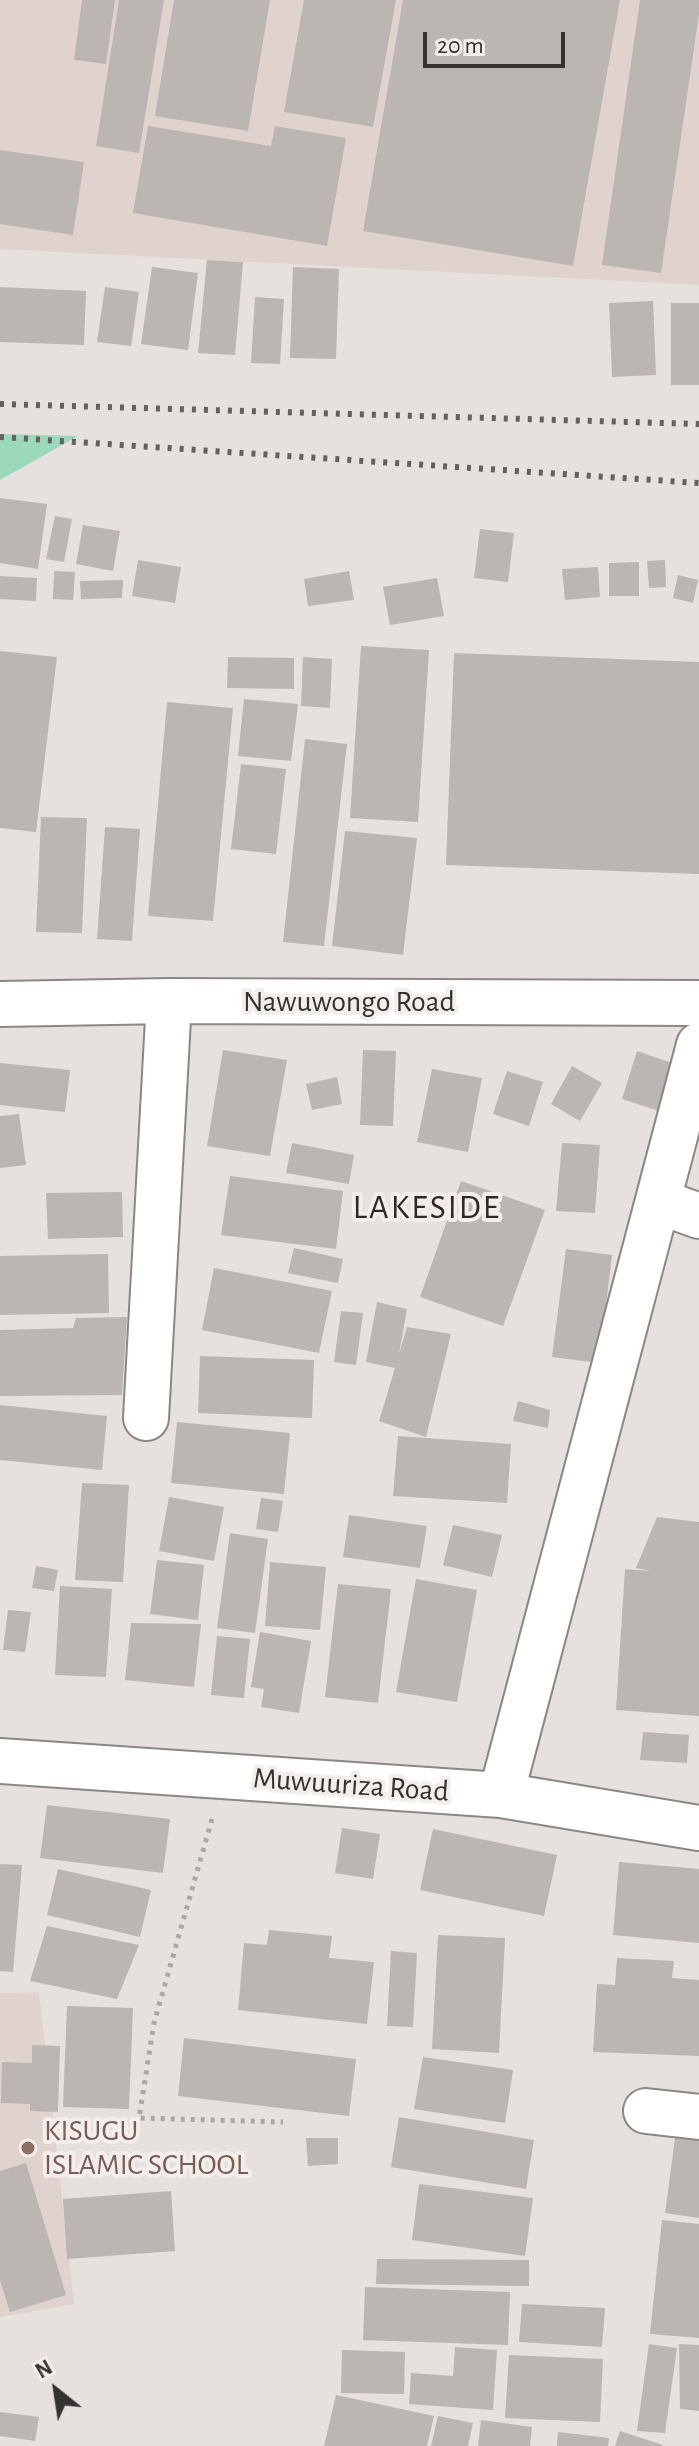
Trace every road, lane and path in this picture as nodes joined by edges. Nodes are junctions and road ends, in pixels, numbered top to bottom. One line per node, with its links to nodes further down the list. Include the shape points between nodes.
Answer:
1 (169, 1001): 2 (street, Nawuwongo Road); 3 (street, Nawuwongo Road); 7 (street)
2 (699, 1003)
3 (0, 1004)
4 (699, 1045): 5 (street)
5 (658, 1201): 6 (street); 9 (street)
6 (699, 1216)
7 (146, 1418)
8 (0, 1761): 9 (street, Muwuuriza Road)
9 (501, 1795): 11 (street, Muwuuriza Road)
10 (212, 1817): 14 (path, via 154,2023 139,2118)
11 (699, 1828)
12 (646, 2111): 13 (street)
13 (699, 2117)
14 (283, 2122)

